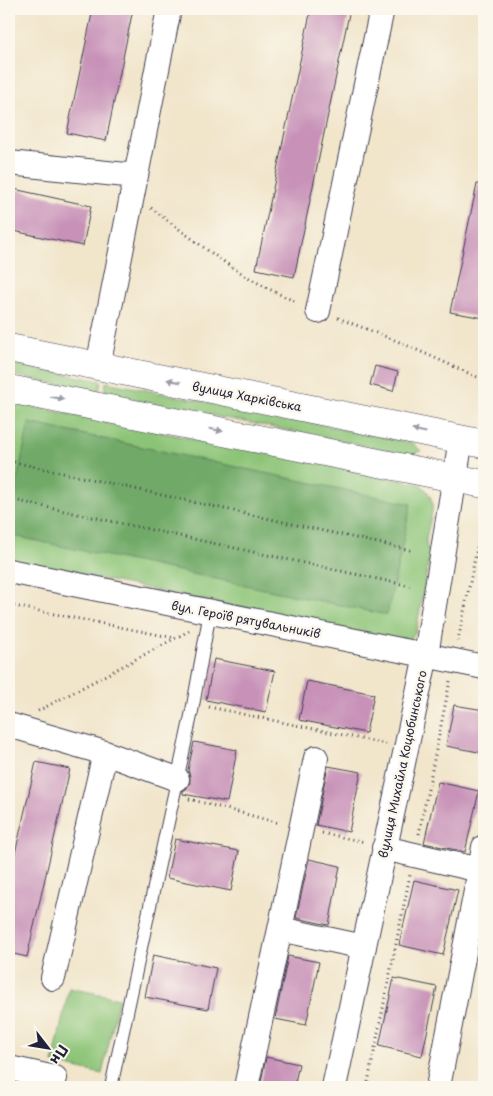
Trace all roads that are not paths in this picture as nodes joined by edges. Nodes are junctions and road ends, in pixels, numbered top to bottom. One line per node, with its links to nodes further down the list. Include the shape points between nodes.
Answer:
1 (169, 9): 4 (street)
2 (382, 9): 5 (street)
3 (9, 163): 4 (street)
4 (136, 176): 7 (street)
5 (318, 311)
6 (9, 348): 7 (street, вулиця Харківська)
7 (98, 366): 9 (street, вулиця Харківська, one-way to 7)
8 (9, 389): 10 (street, one-way to 10)
9 (473, 442): 10 (street, вулиця Михайла Коцюбинського)
10 (455, 479): 11 (street); 14 (street, вулиця Михайла Коцюбинського)
11 (484, 484)
12 (9, 571): 13 (street, вул. Героїв рятувальників)
13 (209, 616): 14 (street, вул. Героїв рятувальників); 19 (lane)
14 (426, 655): 15 (street, вул. Героїв рятувальників); 20 (street, вулиця Михайла Коцюбинського)
15 (484, 667)
16 (10, 725): 17 (street)
17 (105, 753): 19 (street); 25 (street)
18 (316, 758): 23 (street)
19 (176, 787): 28 (lane)
20 (379, 846): 22 (street); 24 (street, вулиця Михайла Коцюбинського)
21 (484, 847): 22 (street)
22 (480, 870): 31 (street)
23 (280, 928): 24 (street); 29 (street)
24 (364, 947): 30 (street, вулиця Михайла Коцюбинського)
25 (53, 978)
26 (9, 1068): 27 (street)
27 (55, 1078)
28 (111, 1087)
29 (246, 1087)
30 (334, 1087)
31 (438, 1087)

